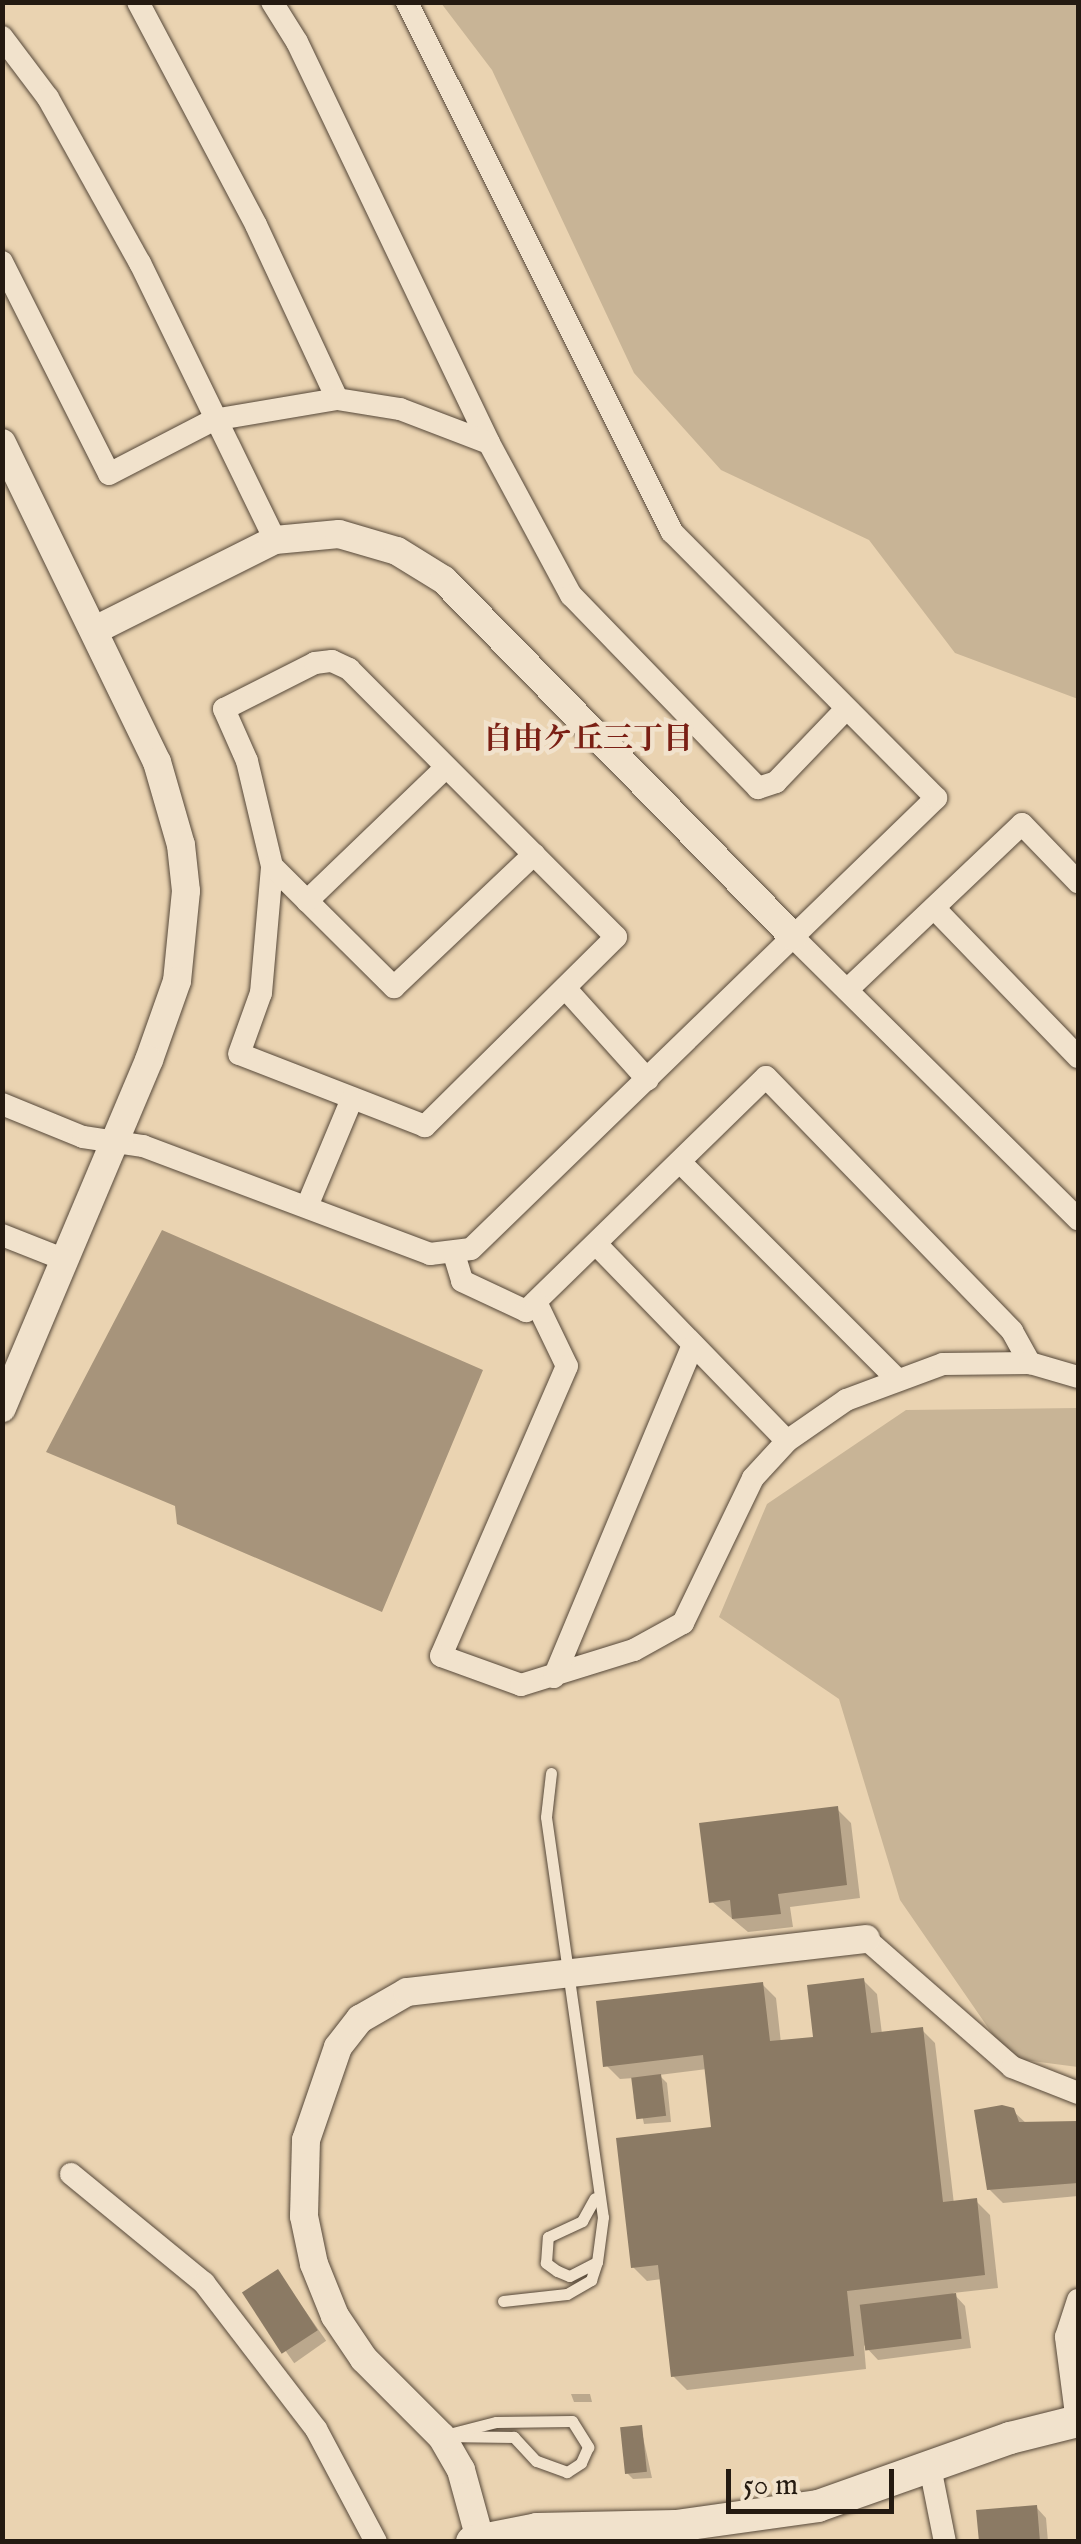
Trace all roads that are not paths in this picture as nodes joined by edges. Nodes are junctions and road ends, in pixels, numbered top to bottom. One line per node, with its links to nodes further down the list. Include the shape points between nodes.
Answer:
1 (138, 2): 6 (street)
2 (272, 2): 9 (street)
3 (408, 2): 12 (street, via 672,532)
4 (2, 37): 7 (street, via 48,98 130,246)
5 (2, 262): 7 (street, via 109,474)
6 (337, 398): 7 (street); 9 (street, via 400,409)
7 (213, 420): 10 (street)
8 (2, 443): 11 (street)
9 (488, 444): 12 (street, via 571,595 758,788 776,782)
10 (275, 540): 11 (street); 19 (street, via 339,534 369,540 444,580)
11 (94, 630): 26 (street, via 171,799 186,890 176,980)
12 (846, 709): 19 (street, via 936,798)
13 (445, 768): 14 (street); 15 (street, via 349,669 332,661 315,662 224,709 248,760); 17 (street)
14 (534, 854): 17 (street, via 394,987); 20 (street, via 616,937)
15 (272, 866): 17 (street); 24 (street, via 261,993 239,1054)
16 (1078, 882): 18 (street, via 1022,824)
17 (308, 901)
18 (935, 909): 21 (street); 22 (street)
19 (793, 937): 21 (street); 23 (street)
20 (566, 989): 23 (street); 24 (street, via 426,1126)
21 (848, 990): 29 (street)
22 (1078, 1056)
23 (648, 1080): 32 (street, via 488,1238)
24 (352, 1098): 28 (street)
25 (2, 1104): 26 (street)
26 (114, 1145): 28 (street, via 143,1146); 33 (street)
27 (680, 1162): 31 (street); 36 (street, via 766,1077 1012,1331); 38 (street)
28 (308, 1204): 32 (street, via 430,1254)
29 (1078, 1220)
30 (2, 1235): 33 (street)
31 (596, 1244): 34 (street); 35 (street)
32 (454, 1254): 34 (street, via 462,1281 526,1311)
33 (65, 1260): 39 (street)
34 (536, 1302): 41 (street, via 567,1366 442,1656 521,1685)
35 (692, 1346): 40 (street); 41 (street)
36 (1030, 1363): 37 (street); 38 (street, via 943,1364)
37 (1078, 1377)
38 (896, 1378): 40 (street, via 846,1400)
39 (2, 1408)
40 (787, 1441): 41 (street, via 733,1508 683,1623 634,1650)
41 (554, 1677)
42 (552, 1773): 44 (lane, via 546,1817)
43 (866, 1938): 44 (street); 45 (street, via 1012,2066)
44 (566, 1972): 47 (lane); 52 (street, via 442,1986 383,2001 338,2047 306,2140 304,2216 323,2290 364,2359)
45 (1078, 2094)
46 (71, 2174): 55 (street, via 204,2283 316,2429)
47 (596, 2198): 48 (lane, via 603,2216); 48 (lane, via 582,2221 548,2237 545,2250 546,2263 569,2276)
48 (597, 2262): 50 (lane, via 590,2280 566,2294)
49 (1078, 2300): 51 (street, via 1066,2337)
50 (503, 2301)
51 (1078, 2421): 53 (main road)
52 (441, 2436): 52 (lane, via 496,2422 572,2421 588,2447 581,2464 566,2472 536,2461 514,2437); 54 (street, via 462,2470)
53 (930, 2468): 54 (main road, via 818,2506); 56 (street)
54 (476, 2540)
55 (376, 2542)
56 (945, 2542)

